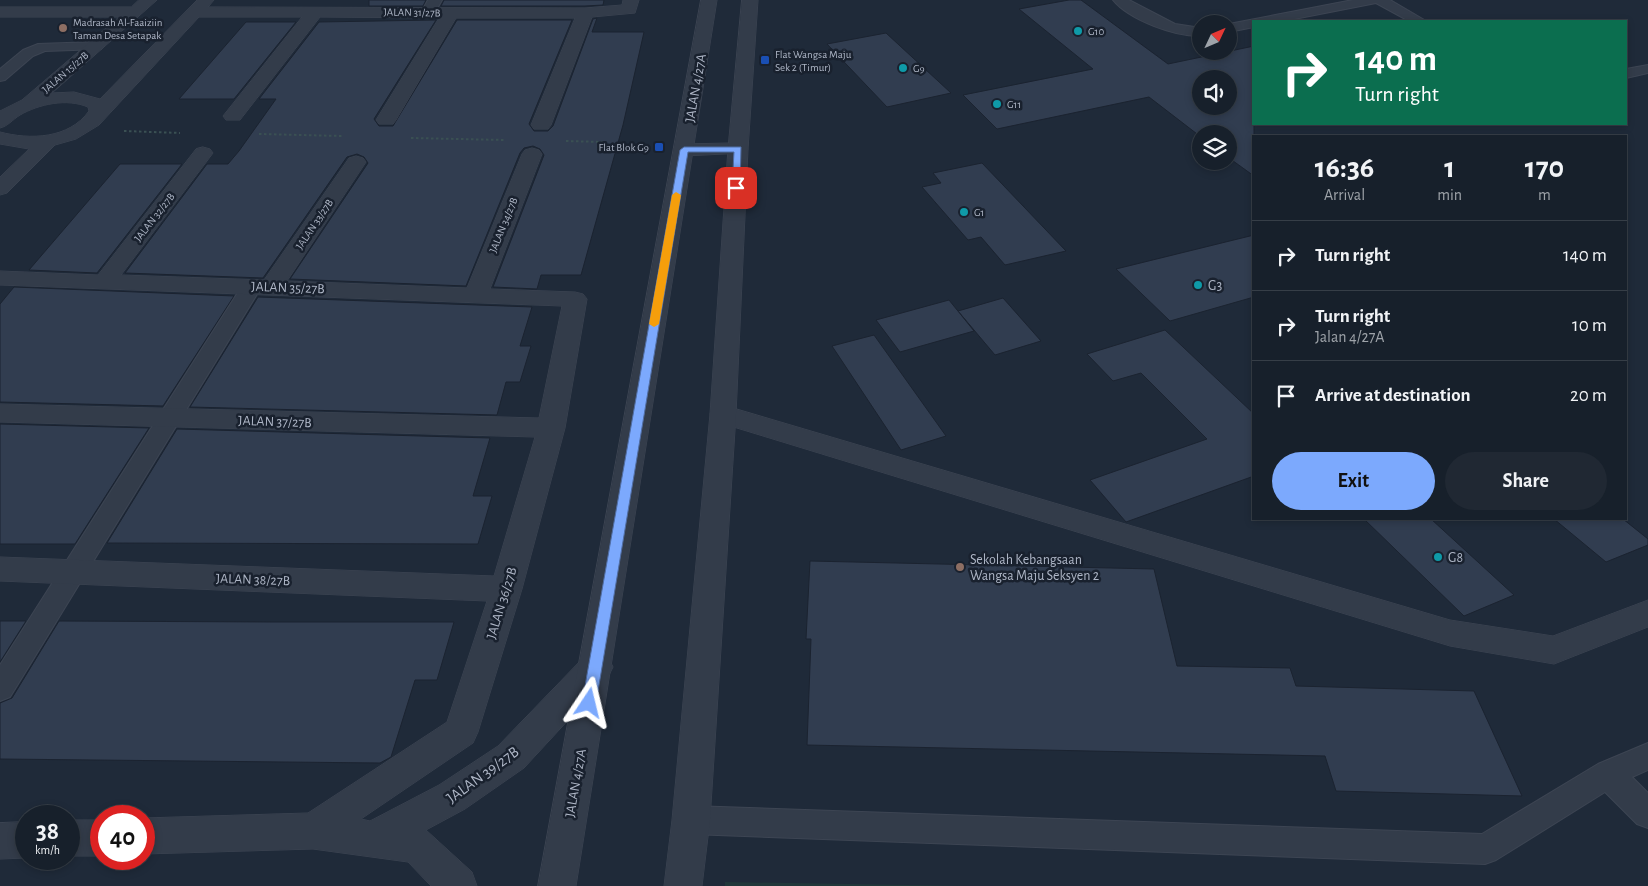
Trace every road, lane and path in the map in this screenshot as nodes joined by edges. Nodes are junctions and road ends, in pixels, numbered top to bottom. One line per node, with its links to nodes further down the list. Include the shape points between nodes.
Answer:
1 (149, 0): 12 (street, JALAN 15/27B)
2 (709, 0): 33 (street, JALAN 4/27A)
3 (750, 0): 32 (street)
4 (1120, 0): 19 (lane, via 1156,22)
5 (1374, 0): 15 (lane)
6 (1380, 0): 16 (lane)
7 (630, 4): 14 (street, JALAN 31/27B)
8 (200, 6): 10 (street, JALAN 31/27B); 25 (street)
9 (432, 6): 10 (street, JALAN 31/27B); 13 (street, JALAN 31/27B)
10 (316, 11): 26 (street)
11 (0, 12): 12 (street)
12 (135, 12): 20 (street, JALAN 15/27B)
13 (451, 12): 14 (street, JALAN 31/27B); 27 (street)
14 (586, 13): 29 (street)
15 (1269, 20)
16 (1417, 20)
17 (1252, 23): 18 (lane)
18 (1238, 26)
19 (1192, 33)
20 (96, 46): 23 (lane, via 43,48 28,53); 24 (street, JALAN 15/27B)
21 (1648, 69): 22 (lane)
22 (1627, 74)
23 (0, 77)
24 (26, 105): 25 (street, via 76,97 89,99 97,104); 28 (street)
25 (99, 111): 31 (street, via 89,124)
26 (233, 116)
27 (386, 120)
28 (0, 122)
29 (541, 125)
30 (0, 138): 31 (street, via 19,143)
31 (49, 140): 37 (street)
32 (738, 149): 33 (street); 44 (street)
33 (684, 150): 51 (street, JALAN 4/27A)
34 (203, 153): 39 (street, JALAN 32/27B)
35 (532, 154): 41 (street, JALAN 34/27B)
36 (356, 162): 40 (street, JALAN 33/27B)
37 (0, 190)
38 (0, 278): 39 (street, JALAN 35/27B)
39 (104, 282): 40 (street, JALAN 35/27B)
40 (262, 286): 41 (street, JALAN 35/27B); 45 (lane)
41 (475, 296): 42 (street, JALAN 35/27B)
42 (576, 298): 46 (street, JALAN 36/27B)
43 (0, 413): 45 (street, JALAN 37/27B)
44 (723, 414): 50 (street, via 1450,633 1554,650); 56 (street)
45 (168, 418): 46 (street, JALAN 37/27B); 48 (lane)
46 (550, 428): 49 (street, JALAN 36/27B)
47 (0, 569): 48 (street, JALAN 38/27B)
48 (72, 572): 49 (street, JALAN 38/27B); 52 (lane)
49 (506, 589): 57 (street, JALAN 36/27B, via 461,732)
50 (1648, 613)
51 (596, 667): 59 (street, JALAN 39/27B, via 511,756 452,797); 63 (street, JALAN 4/27A)
52 (0, 689)
53 (1648, 756): 54 (lane)
54 (1608, 774): 55 (lane); 56 (lane, via 1485,848)
55 (1648, 814)
56 (691, 820): 64 (street)
57 (313, 831): 58 (street); 59 (street)
58 (155, 836)
59 (374, 839): 62 (street, via 417,845)
60 (0, 840): 61 (street)
61 (15, 840)
62 (458, 886)
63 (557, 886)
64 (683, 886)

